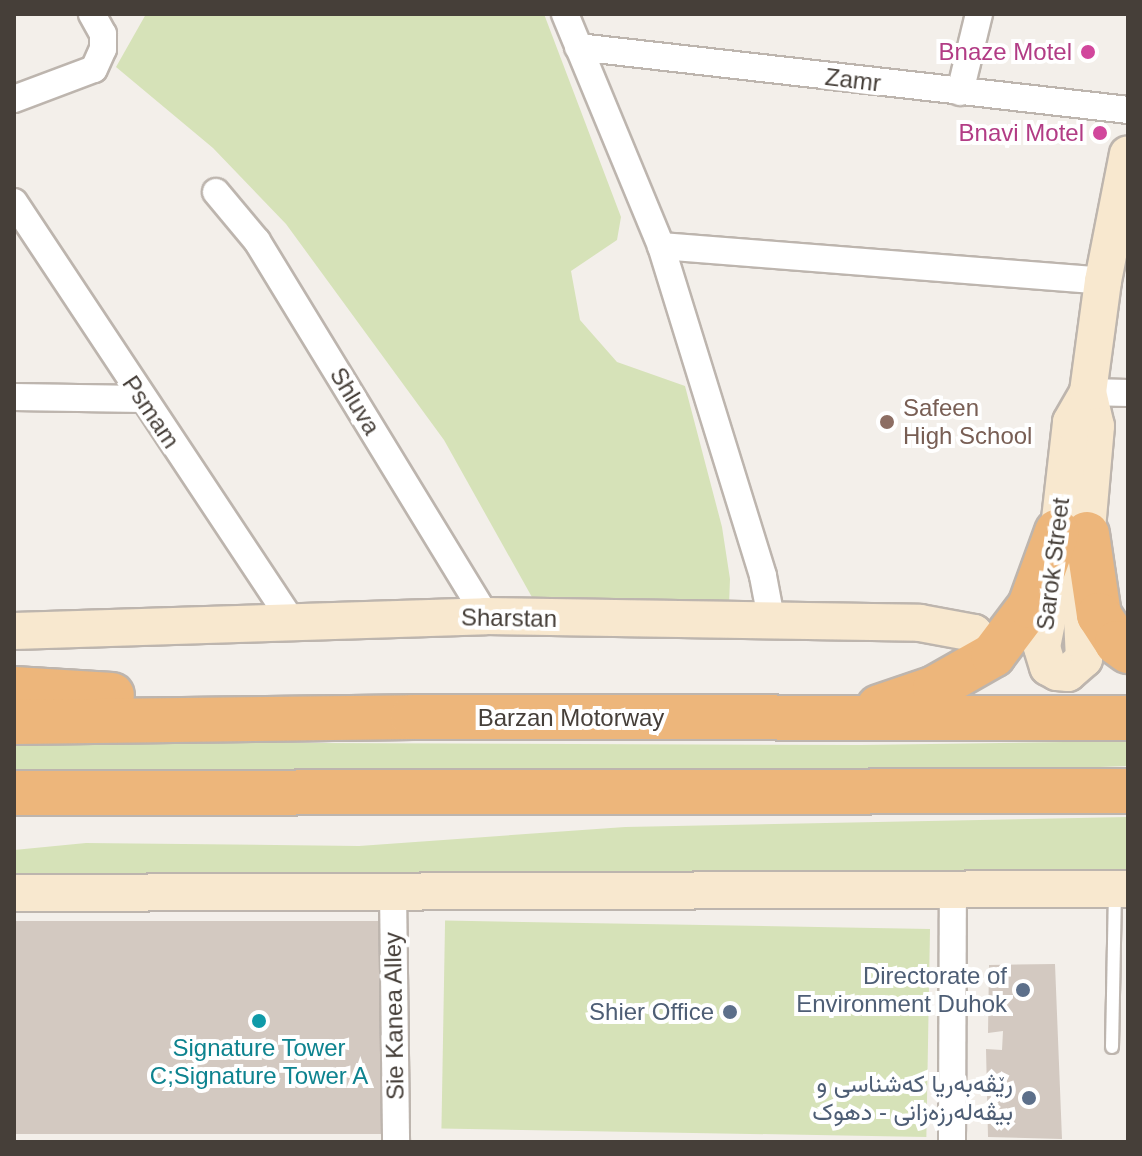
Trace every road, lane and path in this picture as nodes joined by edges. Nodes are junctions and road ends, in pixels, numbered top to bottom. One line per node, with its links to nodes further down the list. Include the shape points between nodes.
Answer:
1 (92, 14): 6 (street, via 103,34 94,69)
2 (565, 14): 4 (street)
3 (979, 14): 5 (street)
4 (578, 47): 5 (street, Zamr); 11 (street)
5 (960, 92): 7 (street, Zamr)
6 (14, 99)
7 (1128, 110)
8 (1128, 154): 12 (main road, Sarok Street)
9 (216, 192): 18 (street, Shluva, via 257,241)
10 (17, 211): 16 (street, Psmam)
11 (661, 246): 12 (street); 21 (street, via 763,576)
12 (1103, 281): 13 (main road, Sarok Street)
13 (1088, 392): 14 (street); 17 (main road, Sarok Street, via 1071,422)
14 (1128, 393)
15 (14, 397): 16 (street)
16 (143, 399): 20 (street, Psmam)
17 (1072, 533): 19 (highway); 24 (highway, via 1030,606)
18 (486, 616): 20 (main road, Sharstan); 21 (main road, Sharstan)
19 (1114, 616): 23 (highway, via 1117,643)
20 (291, 620): 22 (main road, Sharstan)
21 (772, 623): 24 (main road, Sharstan, via 946,625 974,633)
22 (14, 631)
23 (1128, 651)
24 (993, 655): 27 (highway, via 935,688)
25 (14, 689): 26 (highway)
26 (413, 717): 27 (highway, Barzan Motorway); 29 (highway, Barzan Motorway)
27 (842, 718): 28 (highway, Barzan Motorway)
28 (1128, 718)
29 (14, 722)
30 (1128, 791): 32 (highway)
31 (14, 793): 32 (highway)
32 (417, 793): 33 (highway)
33 (14, 823)
34 (953, 888): 35 (main road); 36 (main road); 40 (street)
35 (1122, 889): 38 (lane)
36 (393, 890): 37 (main road); 39 (street, Sie Kanea Alley)
37 (14, 893)
38 (1112, 1047)
39 (396, 1142)
40 (952, 1142)

